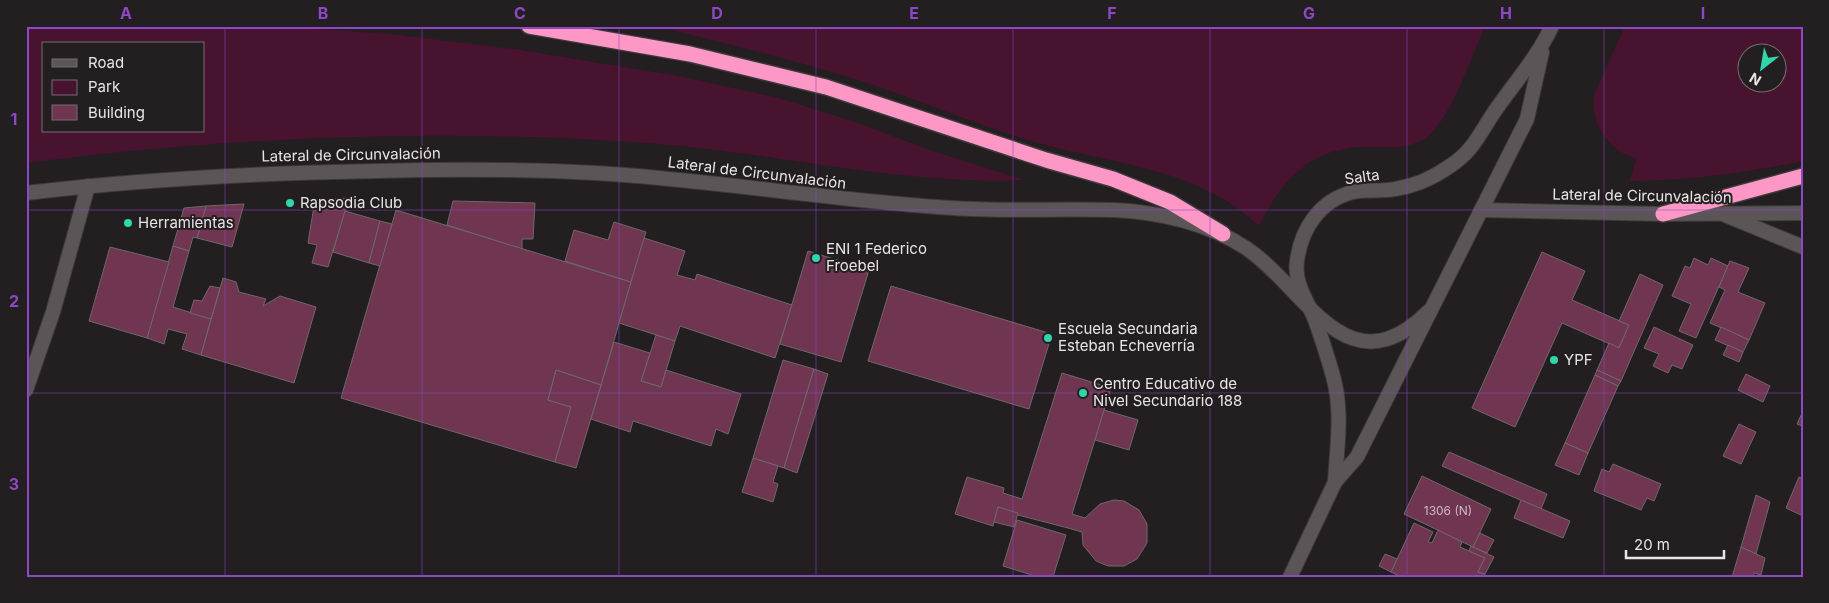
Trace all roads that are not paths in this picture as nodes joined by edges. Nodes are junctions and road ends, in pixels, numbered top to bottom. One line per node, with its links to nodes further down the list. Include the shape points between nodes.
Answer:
1 (529, 26): 11 (highway, via 690,54 826,87 1113,179 1170,202)
2 (1552, 26): 3 (street, Salta)
3 (1543, 46): 7 (street, Salta, via 1527,119); 14 (street, Salta, via 1495,110 1480,137 1451,166 1412,185 1343,196 1320,210 1310,221 1297,264 1298,281)
4 (1803, 176): 9 (highway)
5 (88, 186): 6 (street, Lateral de Circunvalación); 11 (street, Lateral de Circunvalación, via 276,172 442,170 595,173 941,208 1118,210 1171,218); 15 (street, via 53,312)
6 (26, 193)
7 (1481, 210): 9 (street, Lateral de Circunvalación); 13 (street, Salta)
8 (1803, 213): 10 (street, Lateral de Circunvalación)
9 (1663, 214): 10 (street, Lateral de Circunvalación)
10 (1725, 215): 12 (street)
11 (1223, 234): 14 (street, Lateral de Circunvalación, via 1250,251)
12 (1803, 247)
13 (1433, 307): 14 (street, Lateral de Circunvalación, via 1414,326 1398,335 1371,341 1334,330); 16 (street, Salta, via 1357,458)
14 (1312, 312): 16 (street, Salta, via 1334,378 1338,404)
15 (26, 390)
16 (1335, 482): 17 (street, Salta)
17 (1290, 577)

